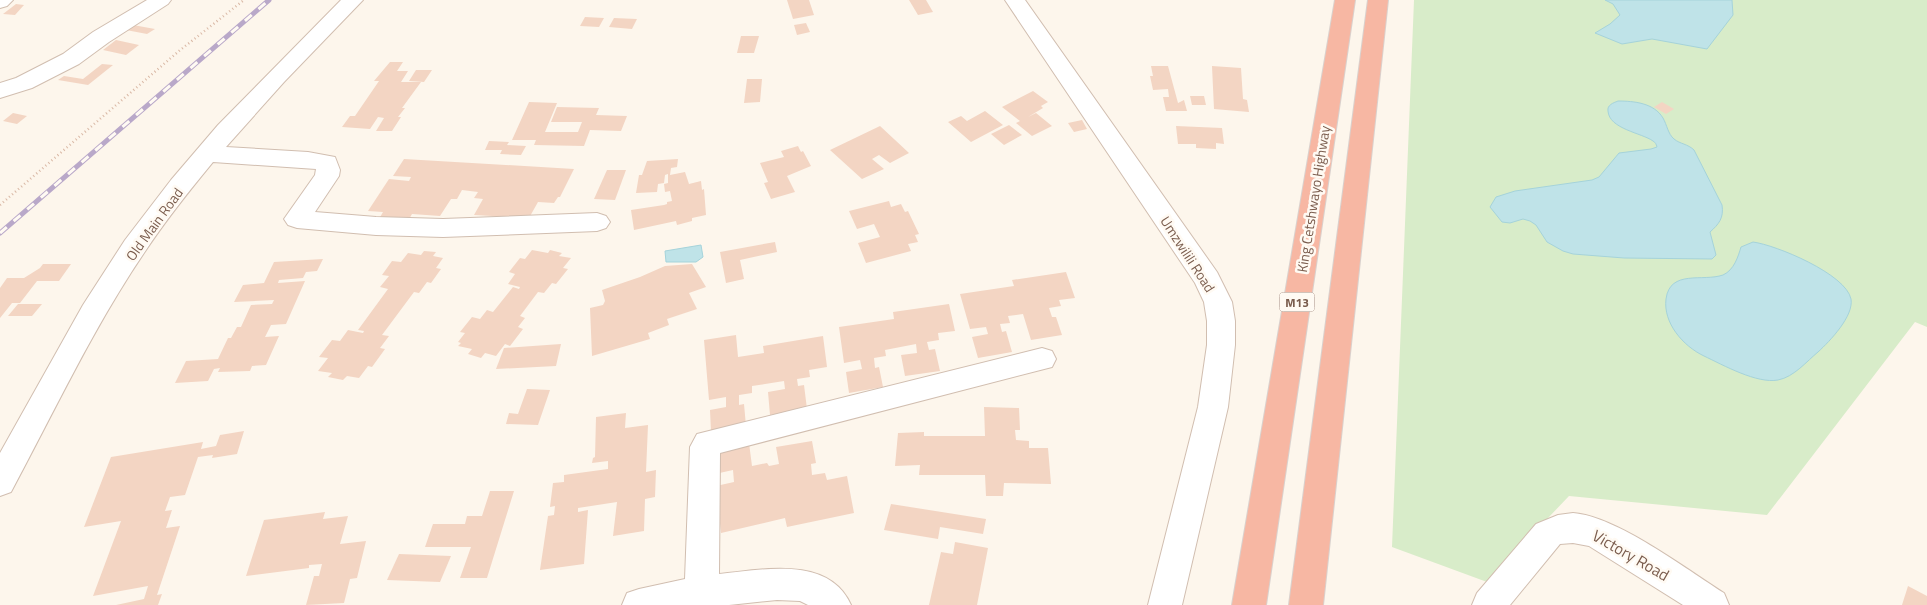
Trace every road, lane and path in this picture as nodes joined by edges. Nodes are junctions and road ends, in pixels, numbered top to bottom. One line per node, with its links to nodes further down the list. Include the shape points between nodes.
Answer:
1 (4, 0): 8 (street)
2 (161, 0): 9 (street, via 50,71)
3 (244, 0): 11 (path, via 179,51)
4 (353, 0): 10 (street, Old Main Road, via 306,46)
5 (1016, 0): 18 (street, Umzwilili Road, via 1208,279 1218,302 1221,345 1213,407)
6 (1378, 0): 20 (highway)
7 (1345, 1): 19 (highway, King Cetshwayo Highway / M13)
8 (0, 2)
9 (0, 92)
10 (208, 154): 12 (street, via 326,163 327,176 297,219 443,228); 14 (street, Old Main Road, via 157,216 103,296)
11 (0, 205)
12 (597, 222)
13 (1042, 359): 15 (street, via 708,443)
14 (0, 482)
15 (702, 592): 16 (street); 17 (street, via 792,584 818,592)
16 (639, 605)
17 (834, 605)
18 (1165, 605)
19 (1248, 605)
20 (1306, 605)
21 (1489, 605): 22 (street, Victory Road, via 1548,534 1568,527 1602,536)
22 (1712, 605)

